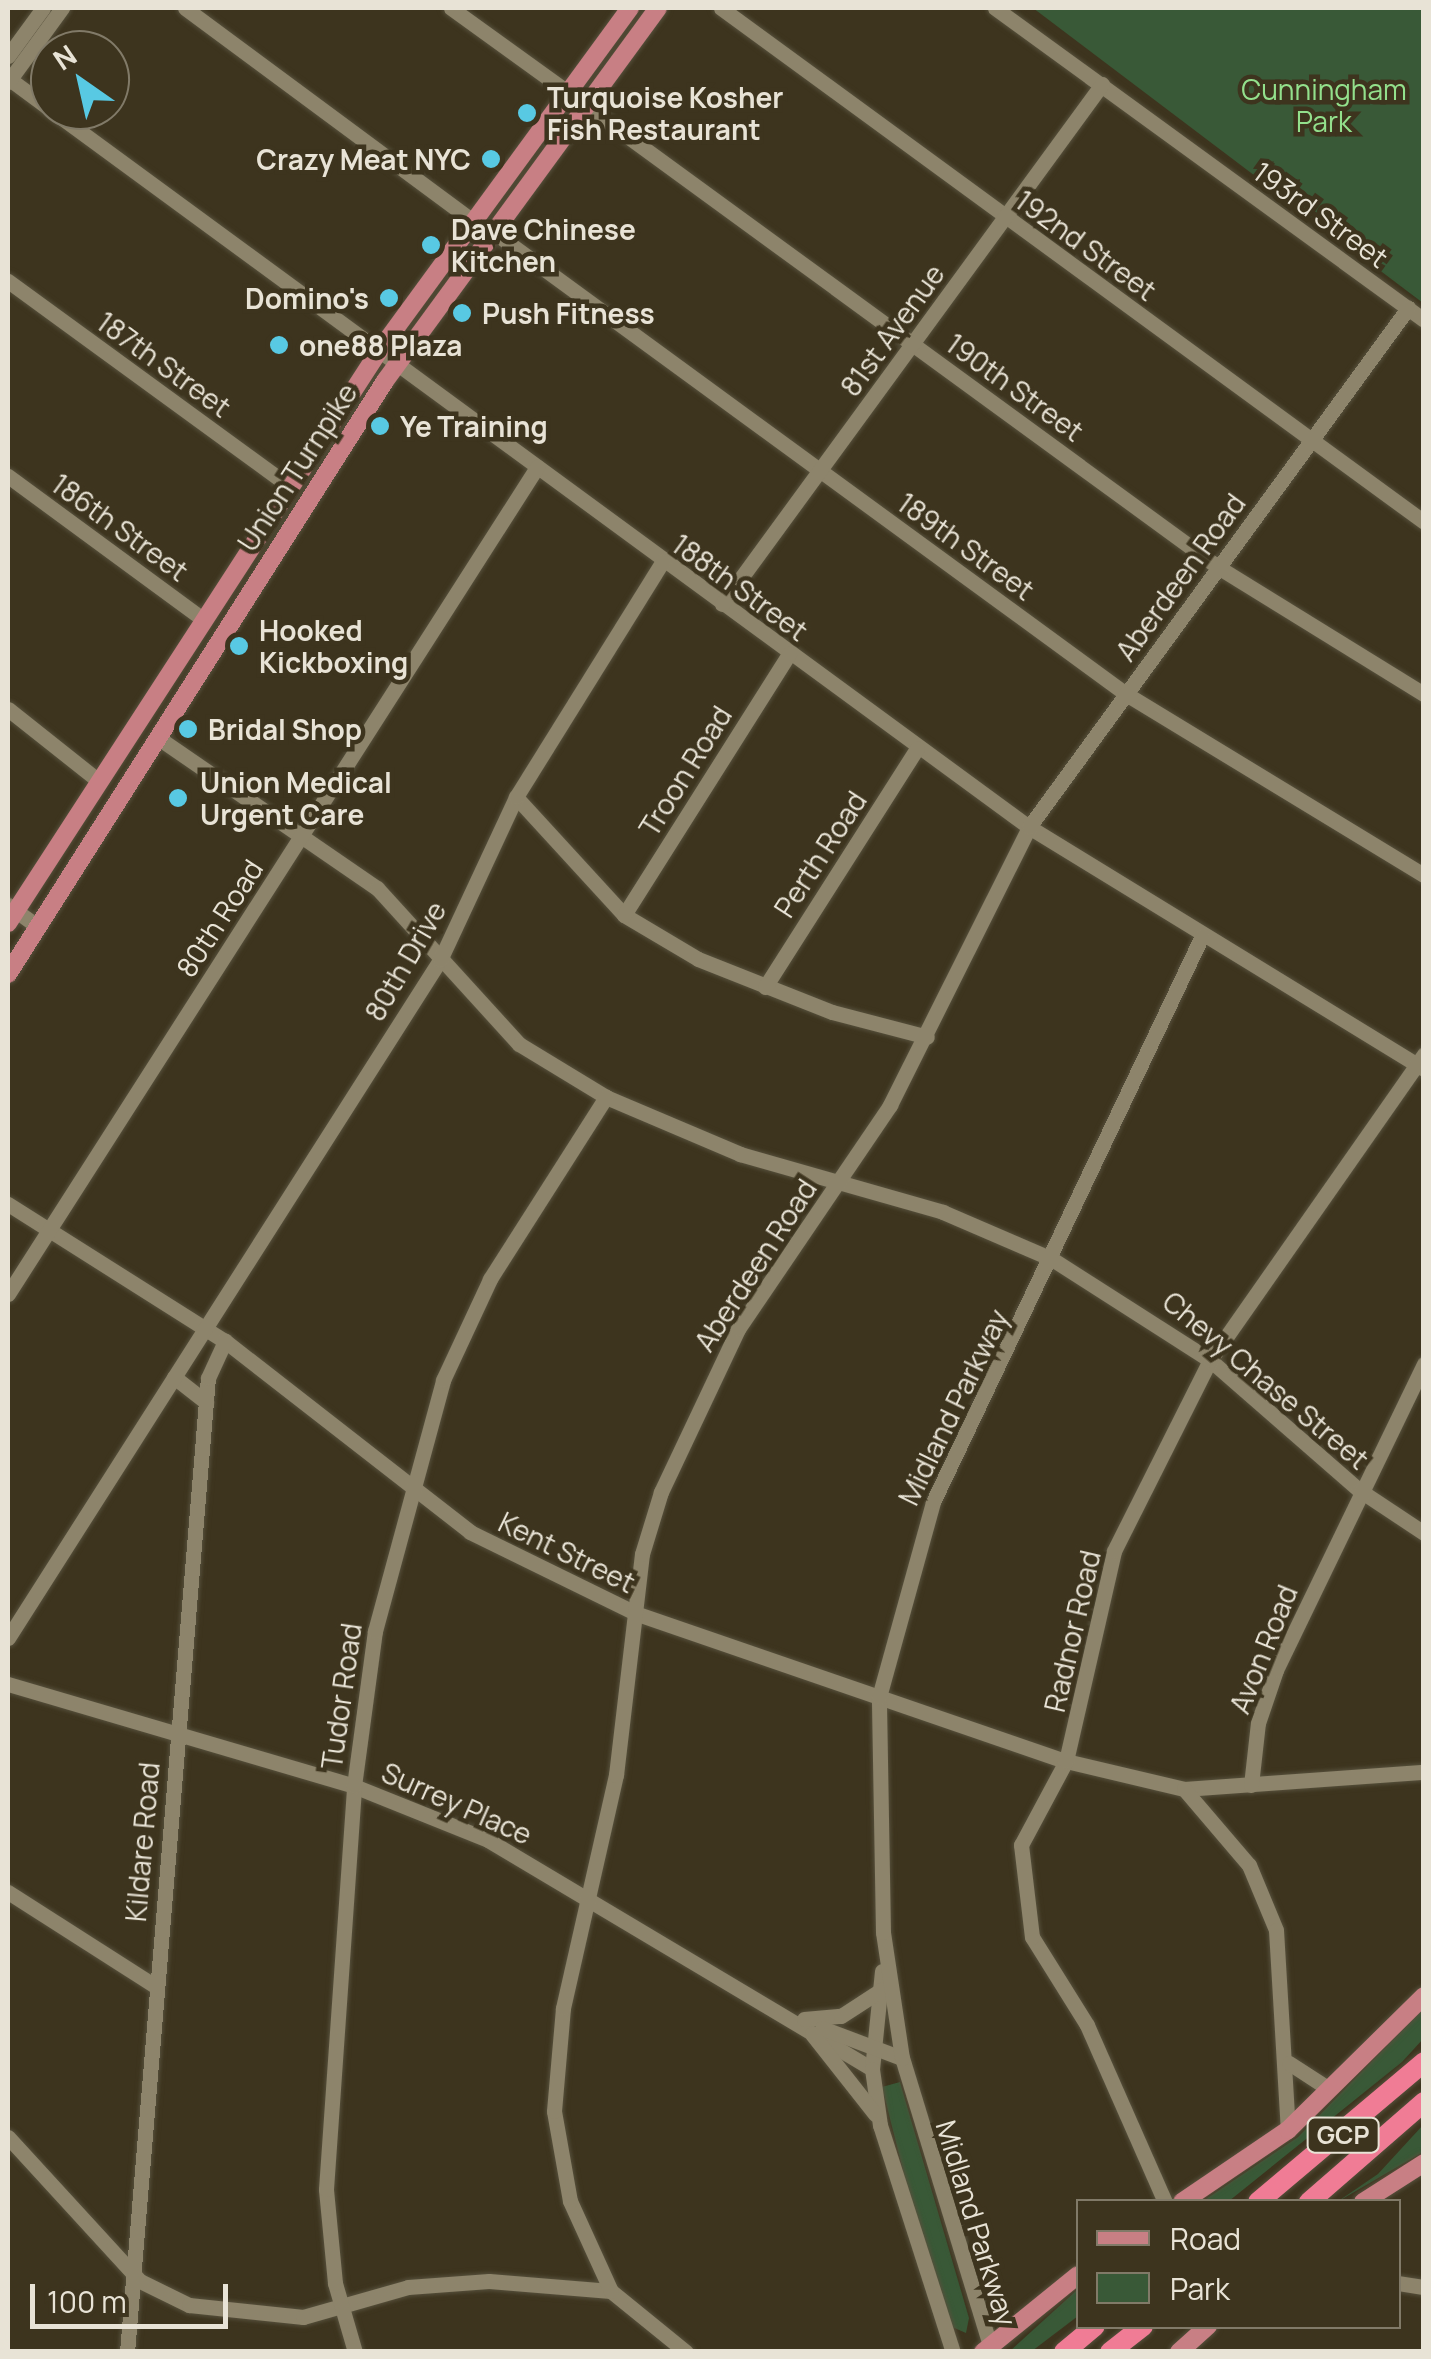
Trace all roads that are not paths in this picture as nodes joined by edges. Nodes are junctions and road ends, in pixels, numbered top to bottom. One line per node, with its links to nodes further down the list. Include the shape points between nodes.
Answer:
1 (44, 8): 9 (street)
2 (62, 8): 10 (street)
3 (185, 8): 17 (street)
4 (451, 8): 12 (street)
5 (630, 8): 12 (main road, Union Turnpike)
6 (658, 8): 14 (main road, Union Turnpike)
7 (721, 8): 16 (street, 192nd Street)
8 (995, 8): 11 (street, 193rd Street)
9 (8, 56)
10 (8, 80): 13 (street, 188th Street)
11 (1102, 84): 16 (street, 81st Avenue); 20 (street, 193rd Street)
12 (569, 93): 17 (main road, Union Turnpike)
13 (30, 96)
14 (586, 106): 18 (main road, Union Turnpike); 22 (street, 190th Street)
15 (77, 130): 23 (street, 188th Street)
16 (1006, 217): 22 (street, 81st Avenue); 25 (street, 192nd Street)
17 (473, 221): 23 (main road, Union Turnpike)
18 (494, 233): 24 (main road, Union Turnpike); 27 (street, 189th Street)
19 (8, 281): 29 (street, 187th Street)
20 (1408, 308): 21 (street, 193rd Street); 25 (street, Aberdeen Road)
21 (1424, 320)
22 (913, 344): 27 (street, 81st Avenue); 32 (street, 190th Street)
23 (379, 351): 24 (street, 188th Street); 29 (main road, Union Turnpike)
24 (398, 364): 26 (street, 188th Street); 39 (main road, Union Turnpike)
25 (1311, 440): 30 (street, 192nd Street); 32 (street, Aberdeen Road)
26 (536, 467): 31 (street, 188th Street); 44 (street, 80th Road)
27 (820, 471): 33 (street, 81st Avenue); 36 (street, 189th Street)
28 (8, 476): 34 (street, 186th Street)
29 (290, 487): 34 (main road, Union Turnpike)
30 (1424, 522)
31 (663, 561): 33 (street, 188th Street); 42 (street, 80th Drive)
32 (1218, 567): 36 (street, Aberdeen Road); 37 (street, 190th Street)
33 (722, 604): 35 (street, 188th Street)
34 (203, 619): 41 (main road, Union Turnpike)
35 (790, 654): 40 (street, 188th Street); 47 (street, Troon Road)
36 (1126, 694): 43 (street, Aberdeen Road); 45 (street, 189th Street)
37 (1424, 694)
38 (8, 709): 41 (street)
39 (157, 738): 44 (street, Chevy Chase Street); 48 (main road, Union Turnpike)
40 (917, 748): 43 (street, 188th Street); 52 (street, Perth Road)
41 (99, 781): 46 (main road, Union Turnpike)
42 (516, 797): 47 (street); 50 (street, 80th Drive)
43 (1030, 827): 49 (street, 188th Street); 53 (street, Aberdeen Road)
44 (303, 832): 50 (street, Chevy Chase Street, via 376,888); 58 (street, 80th Road)
45 (1424, 875)
46 (10, 913): 48 (street)
47 (624, 915): 52 (street)
48 (38, 928): 51 (main road, Union Turnpike)
49 (1202, 936): 54 (street, 188th Street); 59 (street, Midland Parkway)
50 (440, 960): 55 (street, Chevy Chase Street, via 519,1044); 61 (street, 80th Drive)
51 (8, 974)
52 (765, 988): 53 (street)
53 (927, 1037): 56 (street, Aberdeen Road)
54 (1421, 1063): 63 (street, Radnor Road)
55 (606, 1097): 56 (street, Chevy Chase Street, via 740,1154); 67 (street, Tudor Road, via 490,1279)
56 (838, 1182): 59 (street, Chevy Chase Street, via 943,1212); 70 (street, Aberdeen Road, via 696,1409 642,1554)
57 (8, 1204): 58 (street, Kent Street)
58 (49, 1229): 60 (street, 80th Road); 61 (street, Kent Street)
59 (1052, 1259): 63 (street, Chevy Chase Street); 73 (street, Midland Parkway, via 933,1502)
60 (8, 1294)
61 (205, 1329): 62 (street, Kent Street); 65 (street, 80th Drive)
62 (225, 1341): 66 (street, Kildare Road); 67 (street, Kent Street)
63 (1210, 1360): 68 (street, Chevy Chase Street); 75 (street, Radnor Road, via 1114,1551)
64 (1424, 1364): 68 (street, Avon Road)
65 (174, 1377): 66 (street); 71 (street, 80th Drive)
66 (206, 1402): 74 (street, Kildare Road)
67 (408, 1484): 70 (street, Kent Street, via 520,1564); 78 (street, Tudor Road, via 374,1630)
68 (1359, 1490): 69 (street, Chevy Chase Street); 77 (street, Avon Road, via 1276,1670 1258,1723)
69 (1424, 1533)
70 (636, 1612): 73 (street, Kent Street); 81 (street, Aberdeen Road)
71 (8, 1638)
72 (8, 1684): 74 (street, Surrey Place)
73 (879, 1697): 75 (street, Kent Street); 82 (street, Midland Parkway)
74 (177, 1735): 78 (street, Surrey Place); 83 (street, Kildare Road)
75 (1066, 1760): 79 (street, Kent Street); 98 (street, Radnor Road, via 1021,1844 1024,1913 1087,2024)
76 (1424, 1772): 77 (street)
77 (1252, 1785): 79 (street)
78 (354, 1786): 81 (street, Surrey Place, via 488,1840); 106 (street, Tudor Road, via 326,2188)
79 (1184, 1789): 90 (street, via 1219,1820 1266,1900)
80 (8, 1892): 83 (street)
81 (592, 1895): 86 (street, Surrey Place); 105 (street, Aberdeen Road, via 563,2008 554,2111 570,2200)
82 (884, 1932): 84 (street, Midland Parkway); 88 (street, Midland Parkway)
83 (155, 1986): 103 (street, Kildare Road)
84 (881, 1990): 86 (street, via 841,2016); 87 (street, Midland Parkway)
85 (1424, 1996): 92 (main road)
86 (800, 2020): 87 (street, Surrey Place); 91 (street, Surrey Place); 94 (street)
87 (875, 2047): 88 (street, Surrey Place); 91 (street, Midland Parkway)
88 (902, 2058): 91 (street); 110 (street, Midland Parkway)
89 (1424, 2062): 100 (highway, GCP)
90 (1290, 2063): 92 (street); 95 (street)
91 (872, 2069): 94 (street, Midland Parkway)
92 (1329, 2089): 95 (main road)
93 (1424, 2102): 101 (highway, GCP)
94 (880, 2125): 114 (street, Midland Parkway)
95 (1288, 2130): 99 (main road)
96 (8, 2137): 103 (street)
97 (1424, 2163): 102 (main road)
98 (1164, 2199)
99 (1186, 2199)
100 (1262, 2199)
101 (1312, 2199)
102 (1369, 2199)
103 (128, 2269): 106 (street, via 189,2305 250,2318); 111 (street, Kildare Road)
104 (1076, 2277): 110 (main road)
105 (611, 2290): 106 (street, via 489,2281); 113 (street, Aberdeen Road)
106 (341, 2305): 112 (street, Tudor Road)
107 (1092, 2329): 115 (highway)
108 (1140, 2329): 116 (highway)
109 (1205, 2329): 117 (main road)
110 (989, 2350)
111 (127, 2352)
112 (355, 2352)
113 (686, 2352)
114 (953, 2352)
115 (1064, 2352)
116 (1110, 2352)
117 (1178, 2352)

